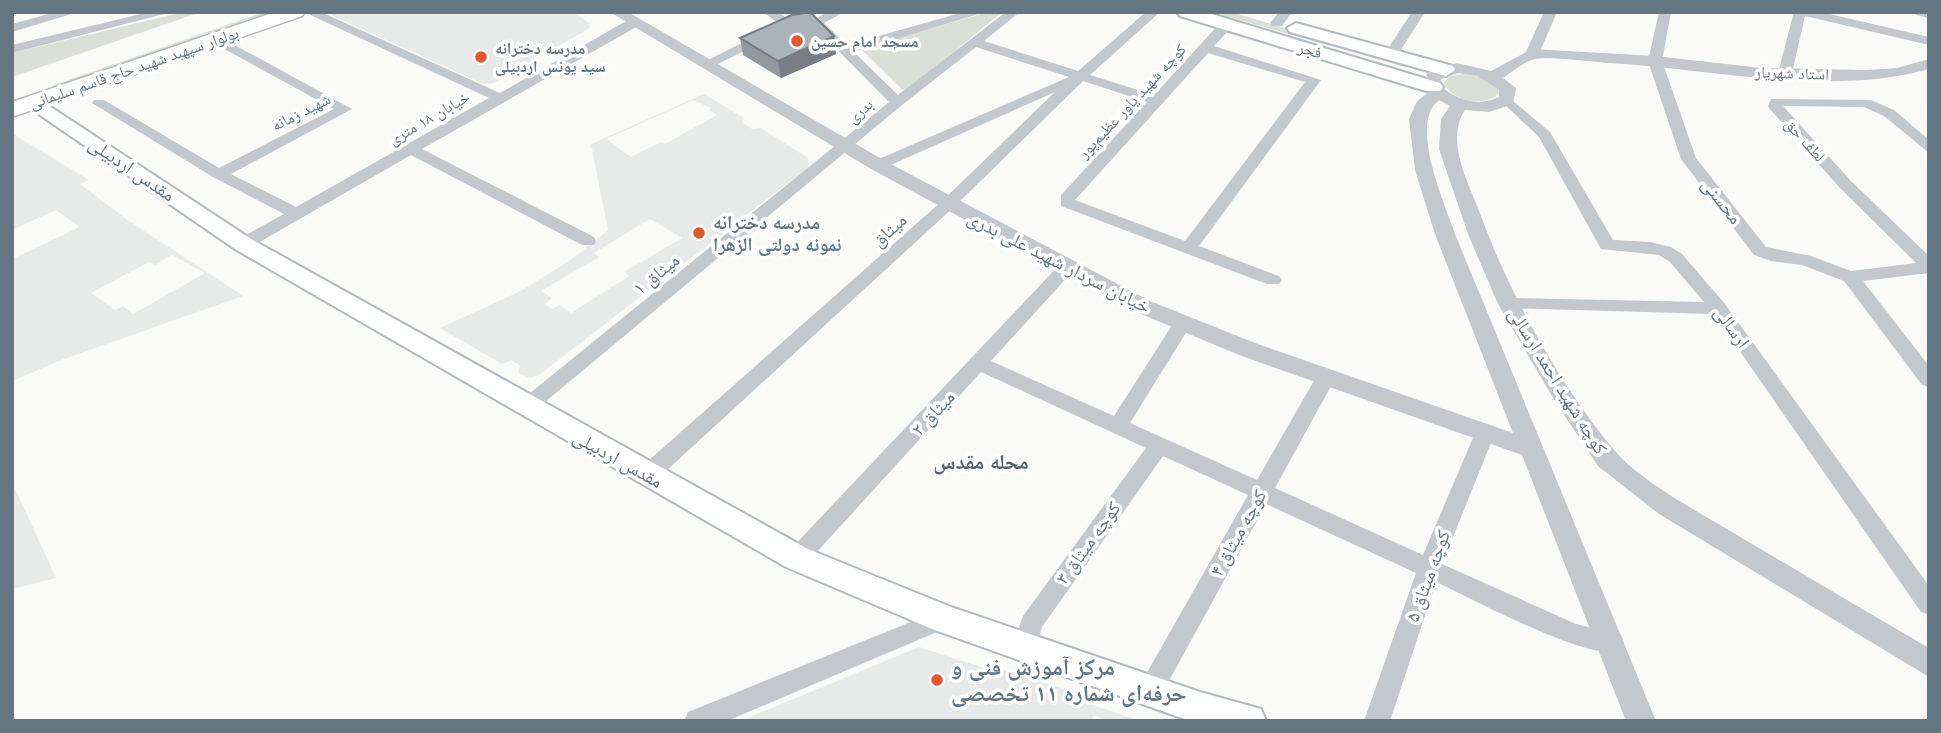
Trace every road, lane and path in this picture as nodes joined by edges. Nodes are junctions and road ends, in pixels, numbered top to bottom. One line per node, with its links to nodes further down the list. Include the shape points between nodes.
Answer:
1 (72, 12): 24 (street)
2 (166, 12): 29 (street)
3 (244, 12): 44 (main road, بولوار سپهبد شهید حاج قاسم سلیمانی)
4 (295, 12): 25 (main road, بولوار سپهبد شهید حاج قاسم سلیمانی)
5 (310, 12): 41 (street)
6 (769, 12): 22 (street)
7 (838, 12): 21 (street)
8 (979, 12): 30 (street)
9 (1014, 12): 27 (street, بدری)
10 (1154, 12): 38 (street, میثاق)
11 (1186, 12): 23 (main road, فجر)
12 (1242, 12): 20 (main road, فجر)
13 (1419, 12): 31 (street)
14 (1551, 12): 32 (street)
15 (1665, 12): 33 (street)
16 (1801, 12): 26 (street); 37 (street)
17 (1921, 12): 18 (street)
18 (1929, 14)
19 (625, 17): 35 (street, خیابان سردار شهید علی بدری); 41 (street, خیابان ۱۸ متری)
20 (1281, 17): 31 (main road, فجر)
21 (816, 22): 22 (street); 30 (street, بدری)
22 (790, 25): 35 (street)
23 (1226, 25): 28 (street, کوچه شهید یاور عظیم‌پور); 40 (main road, فجر)
24 (12, 28)
25 (215, 40): 44 (main road, بولوار سپهبد شهید حاج قاسم سلیمانی); 52 (street, شهید زمانه, via 345,109)
26 (1929, 41)
27 (976, 43): 38 (street); 45 (street, بدری)
28 (1205, 48): 42 (street, کوچه شهید یاور عظیم‌پور); 58 (street, فجر, via 1314,80)
29 (12, 50)
30 (846, 50): 45 (street, بدری)
31 (1392, 53): 36 (main road, فجر)
32 (1532, 54): 33 (street, استاد شهریار); 39 (street)
33 (1655, 61): 37 (street, استاد شهریار); 61 (street, محسنی, via 1689,159 1760,251 1805,260)
34 (1929, 64): 37 (street, استاد شهریار, via 1898,73)
35 (705, 65): 47 (street, خیابان سردار شهید علی بدری)
36 (1446, 69): 39 (street); 40 (street, via 1433,76)
37 (1785, 73)
38 (1080, 76): 42 (street); 50 (street); 54 (street, میثاق)
39 (1494, 76): 43 (street, via 1508,88)
40 (1443, 95): 43 (street, via 1493,106); 51 (street, کوچه شهید احمد ارسالی, via 1422,105 1416,128); 53 (street, کوچه شهید احمد ارسالی, via 1450,119 1448,149)
41 (500, 98): 49 (street, خیابان ۱۸ متری)
42 (1156, 100): 58 (street, کوچه شهید یاور عظیم‌پور, via 1067,203)
43 (1507, 100): 64 (street, ارسالی, via 1545,135 1607,245 1665,251)
44 (19, 101): 57 (main road, مقدس اردبیلی)
45 (897, 102): 47 (street, بدری)
46 (99, 103): 52 (street)
47 (845, 147): 50 (street, خیابان سردار شهید علی بدری); 69 (street, میثاق ۱)
48 (1929, 148): 59 (street, لطف حق, via 1889,113 1866,103 1775,106 1844,184)
49 (410, 149): 55 (street, خیابان ۱۸ متری); 56 (street)
50 (878, 165): 54 (street, خیابان سردار شهید علی بدری)
51 (1426, 173): 53 (street, via 1443,172); 73 (street, کوچه شهید احمد ارسالی, via 1445,234)
52 (219, 174): 55 (street)
53 (1458, 179): 63 (street, کوچه شهید احمد ارسالی)
54 (948, 204): 60 (street, خیابان سردار شهید علی بدری); 74 (street, میثاق)
55 (296, 214): 57 (street, خیابان ۱۸ متری)
56 (588, 241)
57 (243, 244): 69 (main road, مقدس اردبیلی)
58 (1188, 249): 62 (street)
59 (1929, 266): 61 (street, محسنی)
60 (1067, 267): 65 (street, خیابان سردار شهید علی بدری); 66 (street, میثاق ۲)
61 (1850, 277): 67 (street)
62 (1273, 280)
63 (1509, 304): 64 (street); 82 (street, کوچه شهید احمد ارسالی, via 1607,459 1668,507)
64 (1719, 308): 78 (street, ارسالی)
65 (1183, 323): 68 (street, خیابان سردار شهید علی بدری); 70 (street)
66 (979, 363): 70 (street); 76 (street, میثاق ۲)
67 (1927, 376)
68 (1326, 377): 71 (street, خیابان سردار شهید علی بدری); 75 (street, کوچه میثاق ۴)
69 (526, 407): 74 (main road, مقدس اردبیلی)
70 (1119, 425): 72 (street)
71 (1485, 433): 73 (street, خیابان سردار شهید علی بدری); 77 (street, کوچه میثاق ۵)
72 (1160, 444): 75 (street); 81 (street, کوچه میثاق ۳, via 1031,623)
73 (1531, 449): 80 (street, کوچه شهید احمد ارسالی)
74 (647, 475): 76 (main road, مقدس اردبیلی)
75 (1262, 491): 77 (street); 83 (street, کوچه میثاق ۴)
76 (797, 558): 79 (main road, مقدس اردبیلی)
77 (1429, 568): 80 (street, via 1573,634); 87 (street, کوچه میثاق ۵)
78 (1929, 605)
79 (943, 619): 81 (main road, مقدس اردبیلی); 85 (street)
80 (1612, 643): 88 (street, کوچه شهید احمد ارسالی)
81 (1024, 647): 83 (main road, مقدس اردبیلی)
82 (1929, 664)
83 (1150, 691): 84 (main road, مقدس اردبیلی)
84 (1201, 714): 86 (main road, مقدس اردبیلی)
85 (697, 721)
86 (1249, 721)
87 (1377, 721)
88 (1641, 721)

